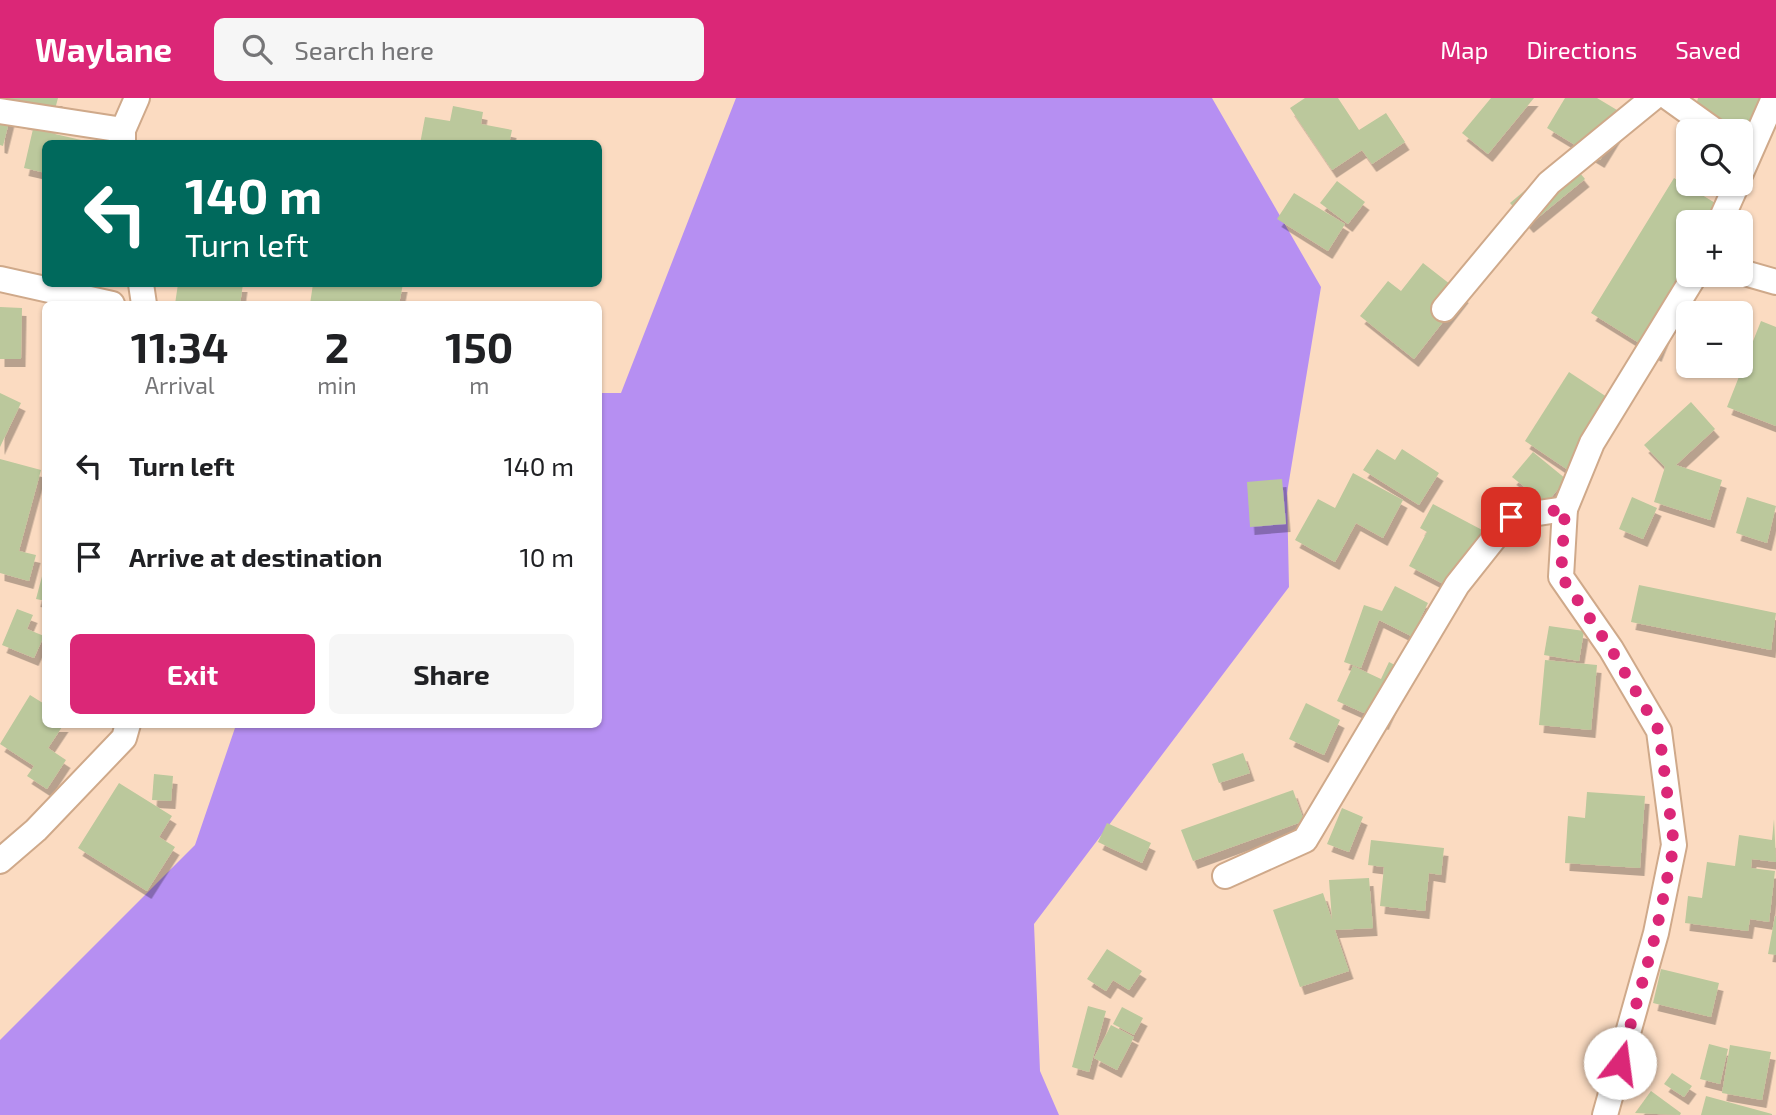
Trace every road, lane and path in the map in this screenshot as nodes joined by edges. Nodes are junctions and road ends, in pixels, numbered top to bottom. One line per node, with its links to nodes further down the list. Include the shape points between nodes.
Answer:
1 (137, 98): 7 (street)
2 (1653, 98): 14 (street, via 1549,183)
3 (1669, 98): 6 (street)
4 (1774, 98): 8 (street)
5 (0, 111): 7 (street)
6 (1698, 119)
7 (123, 137)
8 (1753, 141)
9 (1753, 275): 11 (street)
10 (0, 279): 13 (street)
11 (1776, 282)
12 (1688, 287): 15 (street, via 1592,443)
13 (99, 301)
14 (1444, 309)
15 (1565, 509): 18 (street, via 1511,517 1457,585 1304,840); 19 (street, via 1561,576 1659,731 1674,845 1656,933)
16 (127, 728): 17 (street, via 124,738)
17 (0, 861)
18 (1225, 876)
19 (1605, 1115)

